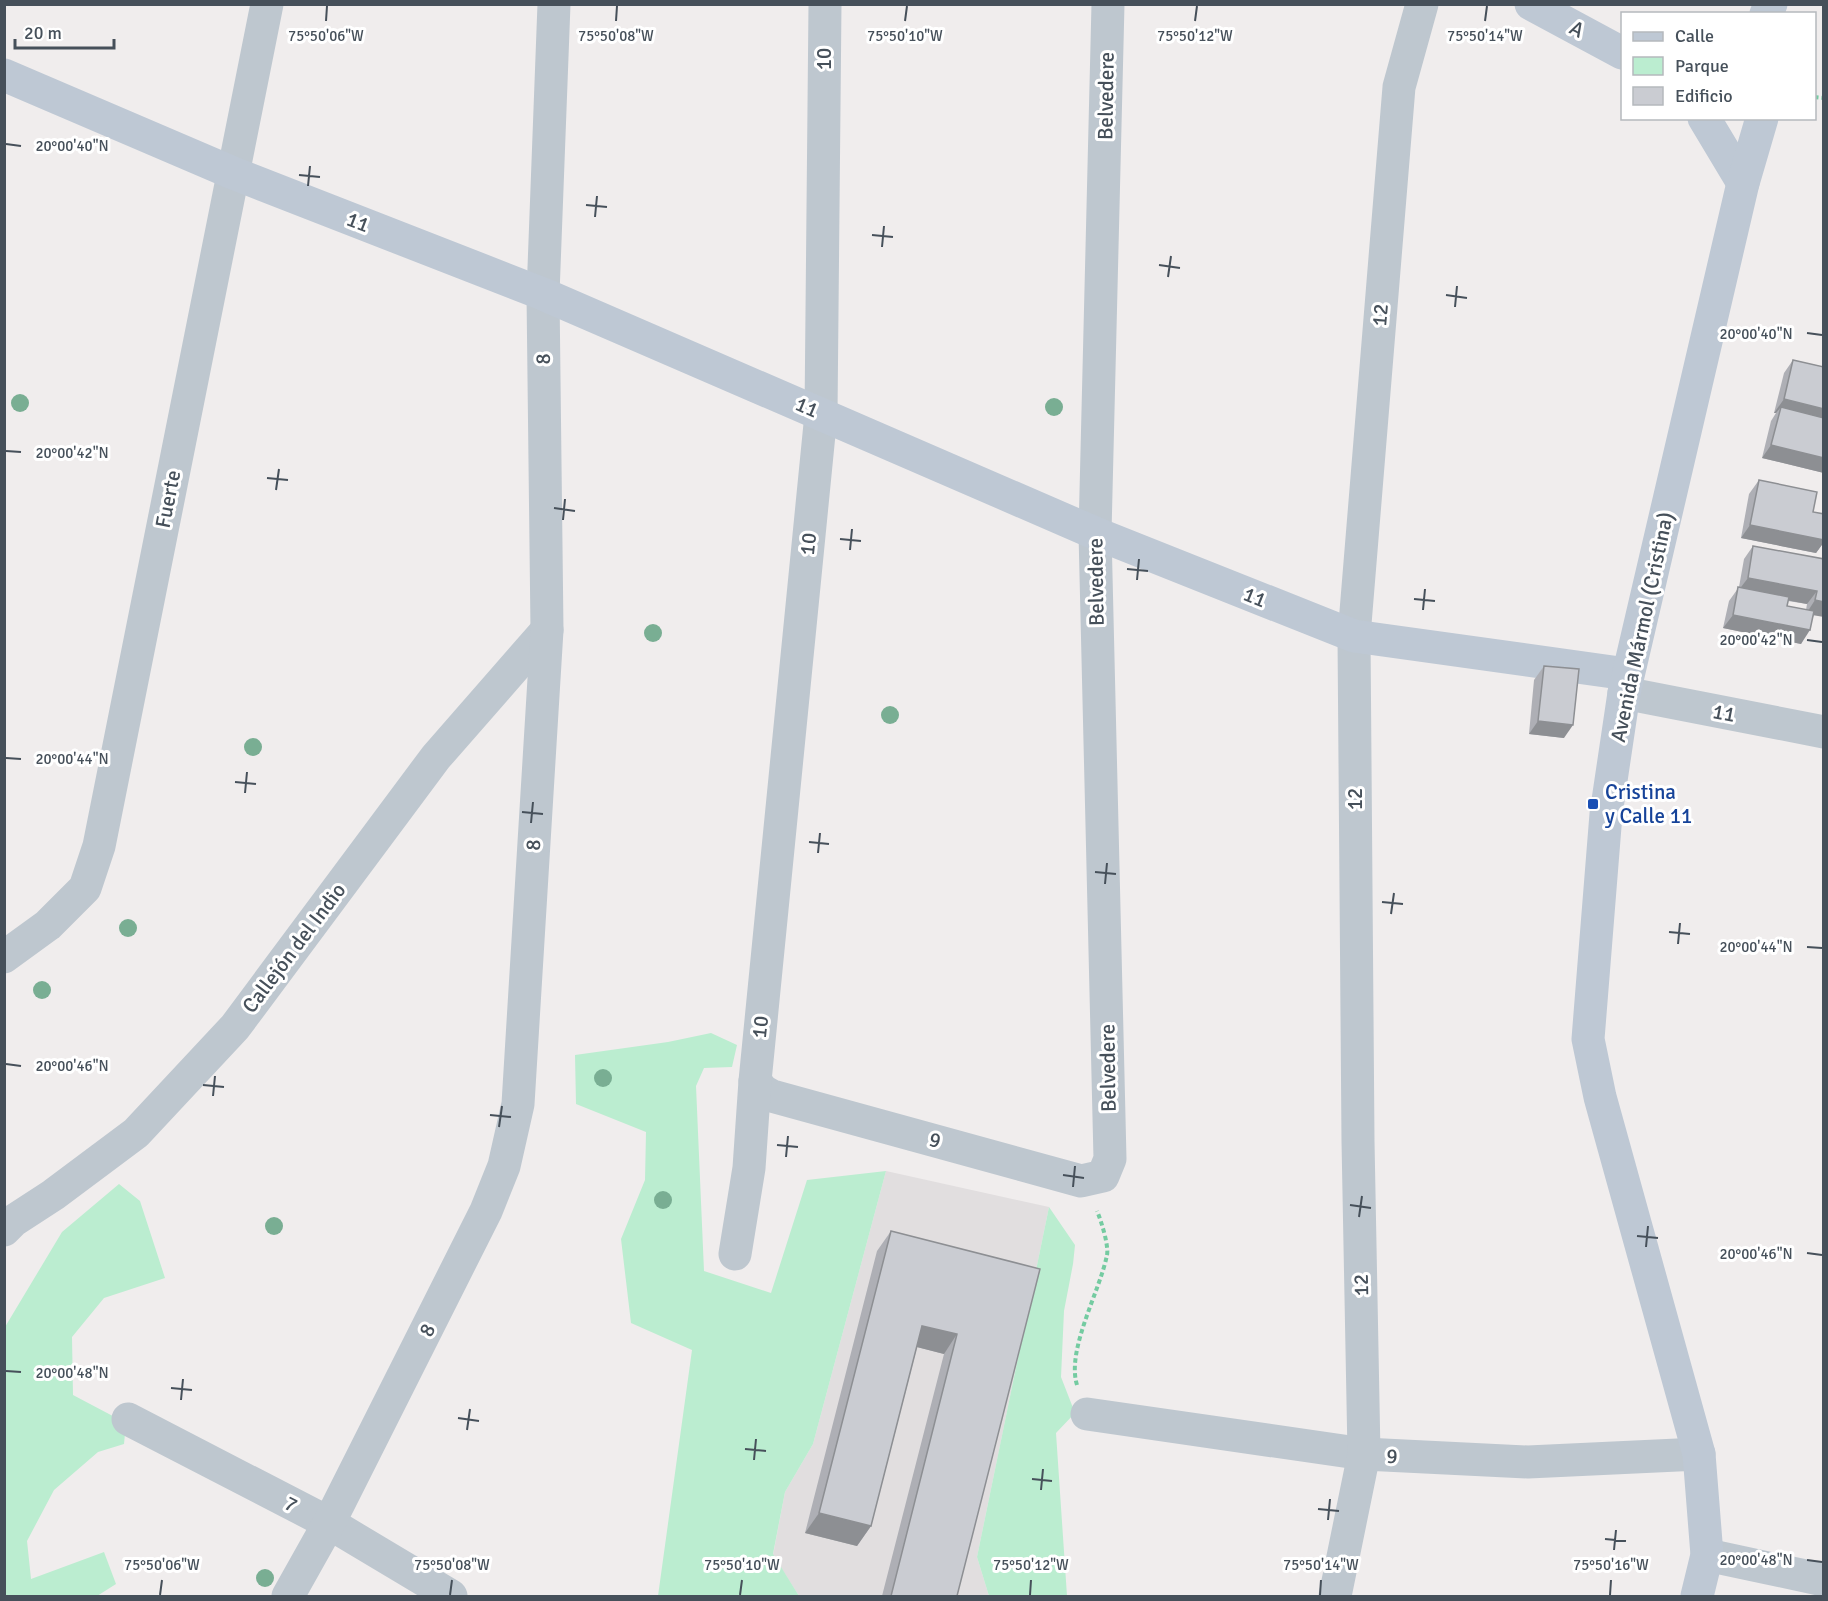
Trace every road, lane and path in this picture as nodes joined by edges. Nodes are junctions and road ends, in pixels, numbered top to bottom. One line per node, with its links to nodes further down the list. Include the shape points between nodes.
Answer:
1 (267, 4): 11 (street, Fuerte)
2 (554, 4): 13 (street, 8)
3 (825, 4): 14 (street, 10)
4 (1108, 4): 15 (street, Belvedere)
5 (1422, 4): 17 (street, 12, via 1399,87)
6 (1531, 4): 7 (main road, A)
7 (1621, 52)
8 (4, 75): 11 (main road, 11)
9 (1705, 120): 12 (main road)
10 (1761, 120): 12 (main road, Avenida Mármol (Cristina))
11 (233, 173): 13 (main road, 11); 20 (street, Fuerte, via 99,846 85,888 48,925)
12 (1743, 183): 18 (main road, Avenida Mármol (Cristina))
13 (543, 294): 14 (main road, 11); 16 (street, 8)
14 (821, 414): 15 (main road, 11); 21 (street, 10)
15 (1095, 533): 17 (main road, 11); 22 (street, Belvedere, via 1110,1159 1103,1176)
16 (547, 630): 23 (street, Callejón del Indio, via 436,757 228,1035 136,1133); 30 (street, 8, via 518,1104 504,1166 486,1211)
17 (1354, 636): 18 (main road, 11); 28 (street, 12)
18 (1626, 684): 19 (street, 11); 29 (main road, Avenida Mármol (Cristina), via 1606,814 1588,1039 1599,1096)
19 (1824, 732)
20 (10, 947)
21 (755, 1081): 22 (street, 9, via 772,1096); 24 (street, 10, via 749,1168)
22 (1081, 1181): 25 (path, via 1098,1213 1108,1253 1082,1330)
23 (4, 1230)
24 (735, 1254)
25 (1074, 1375)
26 (1087, 1414): 28 (street, 9)
27 (128, 1419): 30 (street, 7)
28 (1364, 1454): 29 (street, 9, via 1528,1462); 35 (street, 12)
29 (1699, 1454): 31 (main road, Avenida Mármol (Cristina))
30 (329, 1523): 33 (street, 8); 34 (street, 7)
31 (1707, 1555): 32 (street); 36 (main road, Avenida Mármol (Cristina))
32 (1824, 1580)
33 (288, 1596)
34 (451, 1596)
35 (1335, 1596)
36 (1697, 1596)

